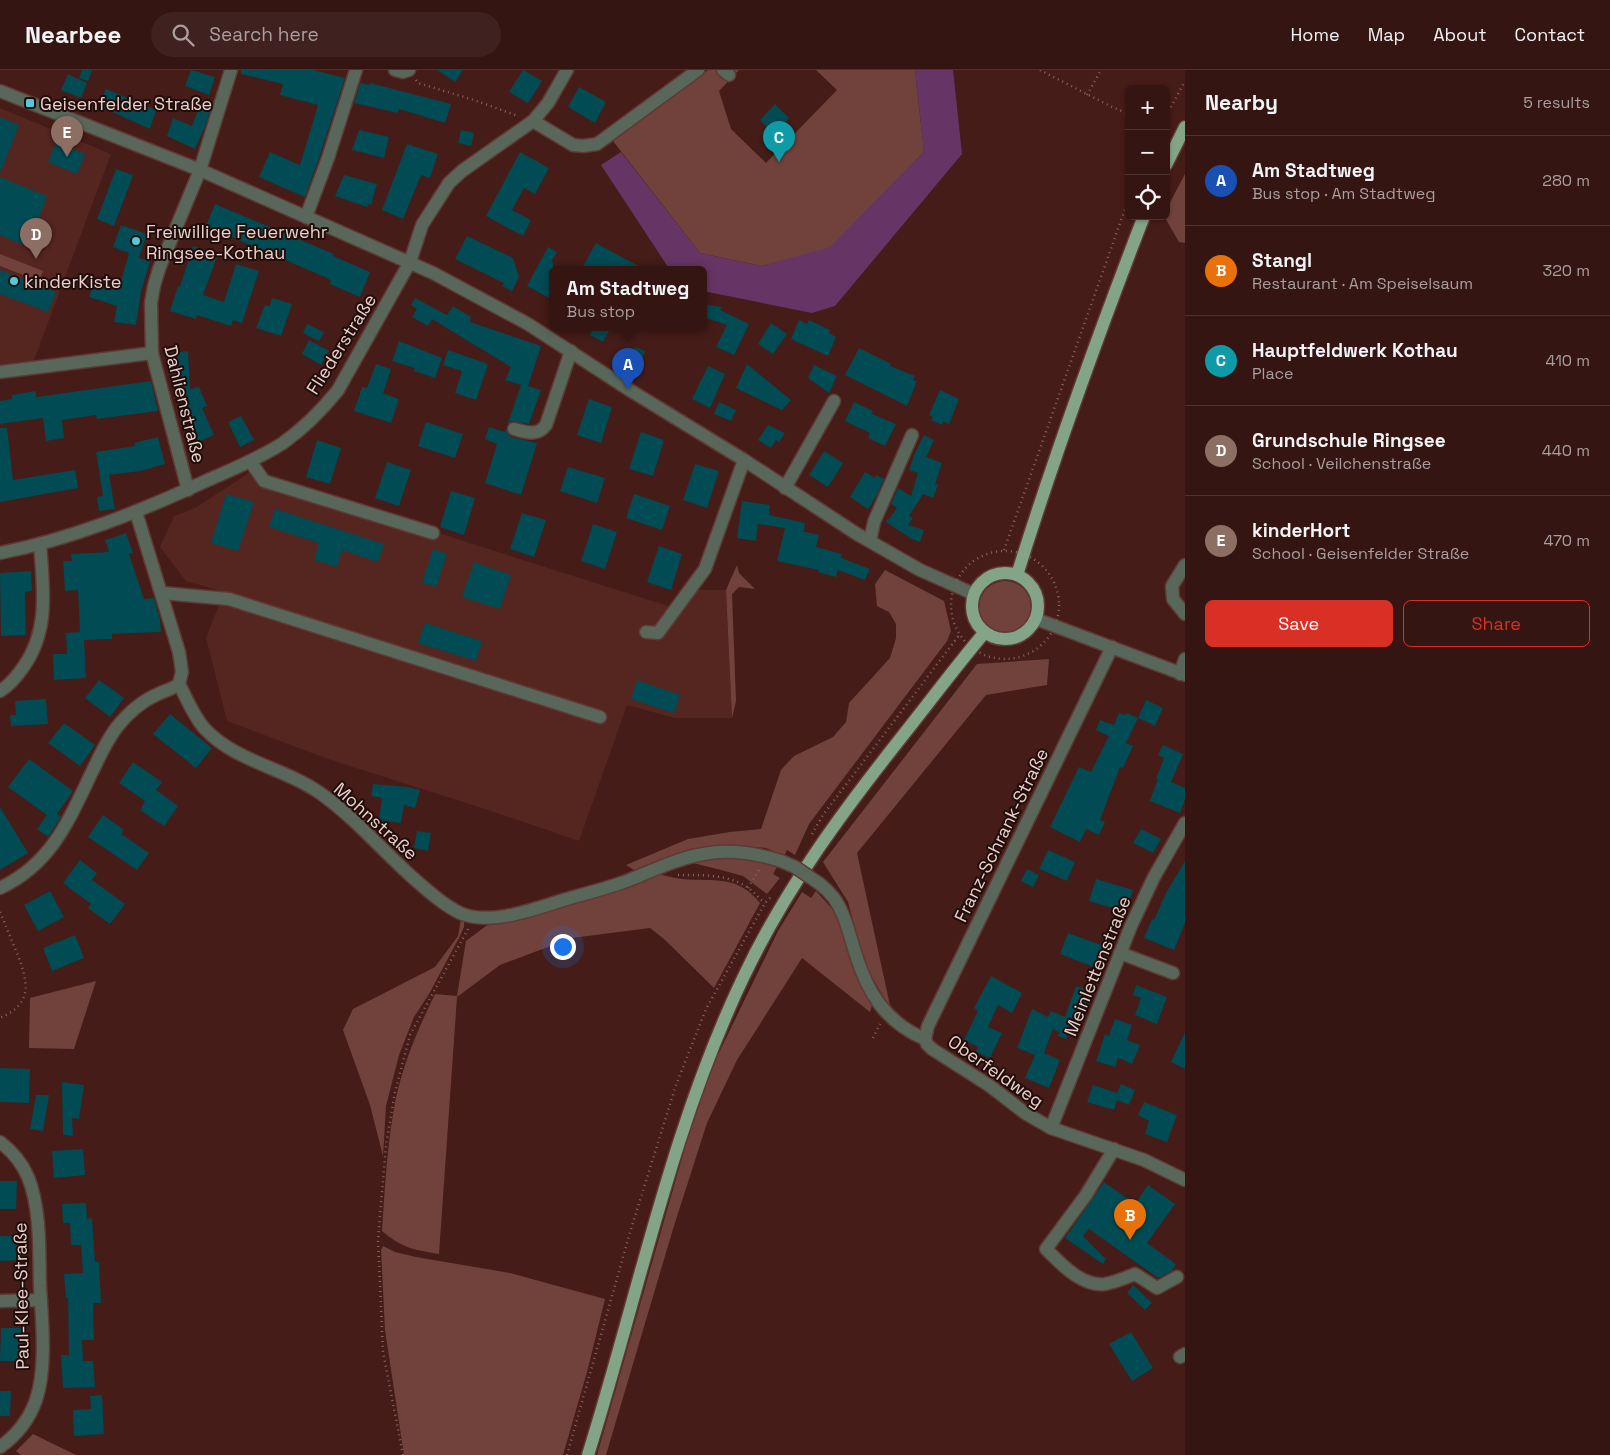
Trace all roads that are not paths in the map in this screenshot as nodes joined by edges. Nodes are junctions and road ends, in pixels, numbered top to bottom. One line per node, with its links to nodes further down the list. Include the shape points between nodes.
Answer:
1 (231, 70): 11 (street, Dahlienstraße)
2 (356, 70): 12 (street)
3 (395, 70): 4 (street)
4 (409, 70)
5 (567, 70): 8 (street, Fliederstraße)
6 (698, 70): 8 (street, via 597,144 574,144)
7 (0, 91): 11 (street)
8 (533, 121): 14 (street, Fliederstraße, via 449,183 422,225)
9 (1185, 128): 10 (main road)
10 (1170, 157)
11 (200, 170): 12 (street); 16 (street, Dahlienstraße, via 154,286)
12 (306, 217): 14 (street)
13 (1142, 220): 31 (main road, via 1100,330)
14 (410, 262): 15 (street, via 520,319); 22 (street, Fliederstraße, via 358,356 326,405 288,439)
15 (571, 351): 19 (street, via 543,430 530,433); 21 (street)
16 (152, 353): 17 (street); 24 (street, Dahlienstraße)
17 (0, 372)
18 (834, 401): 23 (street)
19 (514, 429)
20 (912, 435): 27 (street, via 874,522)
21 (744, 460): 23 (street); 36 (street, via 706,568 658,633)
22 (250, 461): 24 (street, Fliederstraße); 26 (street, via 264,481)
23 (784, 488): 27 (street)
24 (188, 490): 25 (street, Fliederstraße)
25 (136, 512): 28 (street, Fliederstraße); 32 (street, Mohnstraße)
26 (432, 533)
27 (870, 542): 33 (street, via 920,570)
28 (40, 544): 29 (street, Fliederstraße); 42 (street, via 44,595 41,628 29,659)
29 (0, 553)
30 (1185, 565): 34 (street, via 1172,586 1173,599)
31 (1017, 575): 33 (main road, via 1002,573 990,577); 35 (main road, via 1036,592)
32 (162, 593): 41 (street, Mohnstraße, via 179,652 182,672); 43 (street, via 229,599)
33 (974, 594): 37 (main road, via 974,615)
34 (1185, 614)
35 (1036, 619): 37 (main road, via 1027,631 1014,638 996,638); 38 (street)
36 (646, 632)
37 (985, 632): 58 (main road, via 837,821 775,915 743,978 700,1081 682,1134)
38 (1112, 647): 40 (street); 49 (street, Franz-Schrank-Straße, via 928,1026)
39 (1185, 659): 40 (street)
40 (1182, 674)
41 (179, 684): 45 (street, Mohnstraße, bridge, via 204,729 215,738 320,793 347,814 426,890 461,913 490,917 520,913 622,883 681,859 709,853 767,856 802,871); 46 (street, via 146,700 123,720 108,740 48,854 13,882)
42 (0, 691)
43 (600, 717)
44 (1185, 823): 47 (street, Meinlettenstraße, via 1154,877)
45 (820, 884): 49 (street, Oberfeldweg, via 842,913 861,971 886,1014 899,1026)
46 (0, 888)
47 (1120, 953): 48 (street); 50 (street, Meinlettenstraße)
48 (1173, 973)
49 (925, 1039): 50 (street, Oberfeldweg, via 932,1049)
50 (1051, 1128): 52 (street, Oberfeldweg)
51 (0, 1142): 55 (street, Paul-Klee-Straße, via 20,1163 33,1194)
52 (1114, 1149): 53 (street, Oberfeldweg); 54 (street, via 1086,1195 1046,1249 1065,1268 1087,1281 1103,1284 1135,1274 1157,1288)
53 (1185, 1180)
54 (1178, 1277)
55 (41, 1300): 56 (street); 57 (street, Paul-Klee-Straße, via 41,1370 36,1401 21,1429)
56 (0, 1301)
57 (0, 1447)
58 (588, 1455)

